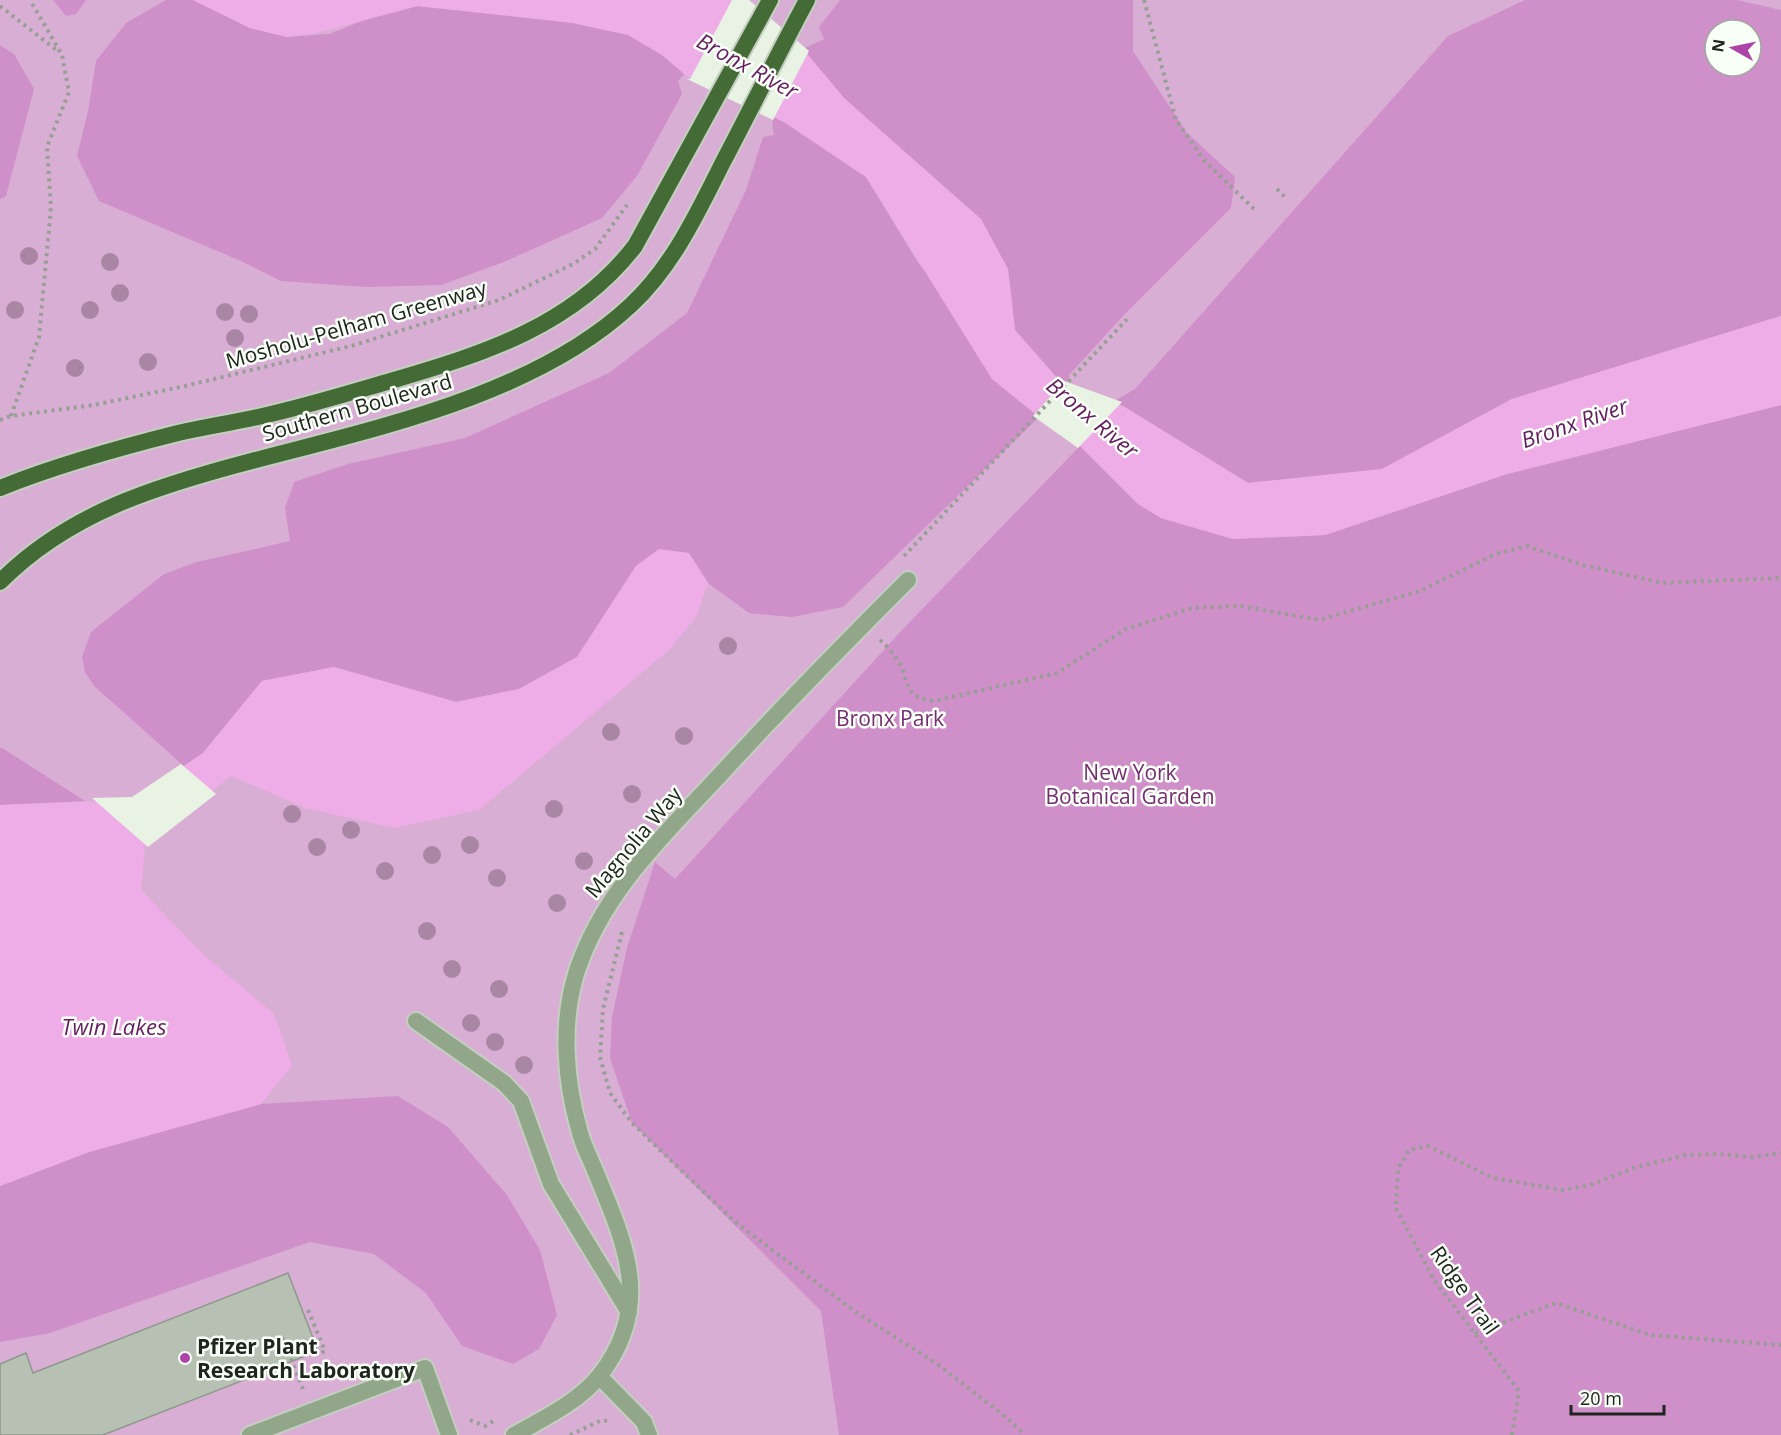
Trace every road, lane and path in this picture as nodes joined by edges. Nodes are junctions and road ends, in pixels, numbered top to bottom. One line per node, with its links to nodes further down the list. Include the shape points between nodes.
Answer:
1 (30, 0): 6 (path)
2 (770, 0): 14 (main road, Southern Boulevard, via 649,224 620,265 567,311 517,339 429,370 302,406 103,453)
3 (1144, 0): 10 (path, via 1176,120 1204,160)
4 (0, 6): 6 (path)
5 (804, 6): 16 (main road, Southern Boulevard, via 678,247 647,288 610,323 546,363 472,396 391,424 137,494 88,516)
6 (62, 55): 12 (path, via 69,92 47,147 51,207 39,337)
7 (1277, 189): 9 (path)
8 (633, 197): 12 (path, Mosholu-Pelham Greenway, via 595,249 499,300 351,346 185,386 94,405)
9 (1287, 199)
10 (1257, 212)
11 (1130, 316): 15 (path)
12 (10, 416): 13 (path, Mosholu-Pelham Greenway)
13 (0, 420)
14 (0, 488)
15 (900, 560)
16 (4, 577)
17 (1781, 578): 19 (path, via 1662,583 1583,565 1527,546 1496,554 1420,591 1319,620 1240,606 1192,608 1126,629 1057,673 934,701 914,696 892,653)
18 (908, 580): 19 (lane, Magnolia Way)
19 (860, 627): 20 (lane, Magnolia Way, via 653,848)
20 (611, 899): 24 (lane, Magnolia Way, via 576,975 566,1052 579,1130 622,1235 630,1265); 41 (path, via 623,906 625,915 603,1009 600,1057 610,1093 632,1123 735,1222 857,1313 936,1363)
21 (416, 1021): 24 (lane, via 504,1083 521,1101 551,1184)
22 (1781, 1153): 25 (path, Ridge Trail, via 1753,1157 1686,1155 1562,1190 1492,1178 1428,1146 1409,1150 1398,1169 1396,1208 1434,1280)
23 (308, 1310): 28 (path, via 325,1351)
24 (629, 1312): 31 (lane, Magnolia Way, via 619,1343)
25 (1475, 1333): 27 (path, via 1556,1303 1650,1335); 42 (path, Ridge Trail, via 1519,1391)
26 (276, 1340): 30 (path, via 282,1337)
27 (1781, 1345)
28 (316, 1355)
29 (298, 1362): 30 (path)
30 (293, 1365): 32 (path)
31 (599, 1376): 38 (lane, Magnolia Way, via 580,1394); 40 (lane, via 644,1422)
32 (306, 1395)
33 (464, 1412): 34 (path, via 478,1427)
34 (503, 1416)
35 (611, 1421): 39 (path, via 602,1420)
36 (250, 1435): 37 (lane, via 425,1368)
37 (450, 1435)
38 (514, 1435)
39 (570, 1435)
40 (649, 1435)
41 (1025, 1435)
42 (1512, 1435)

